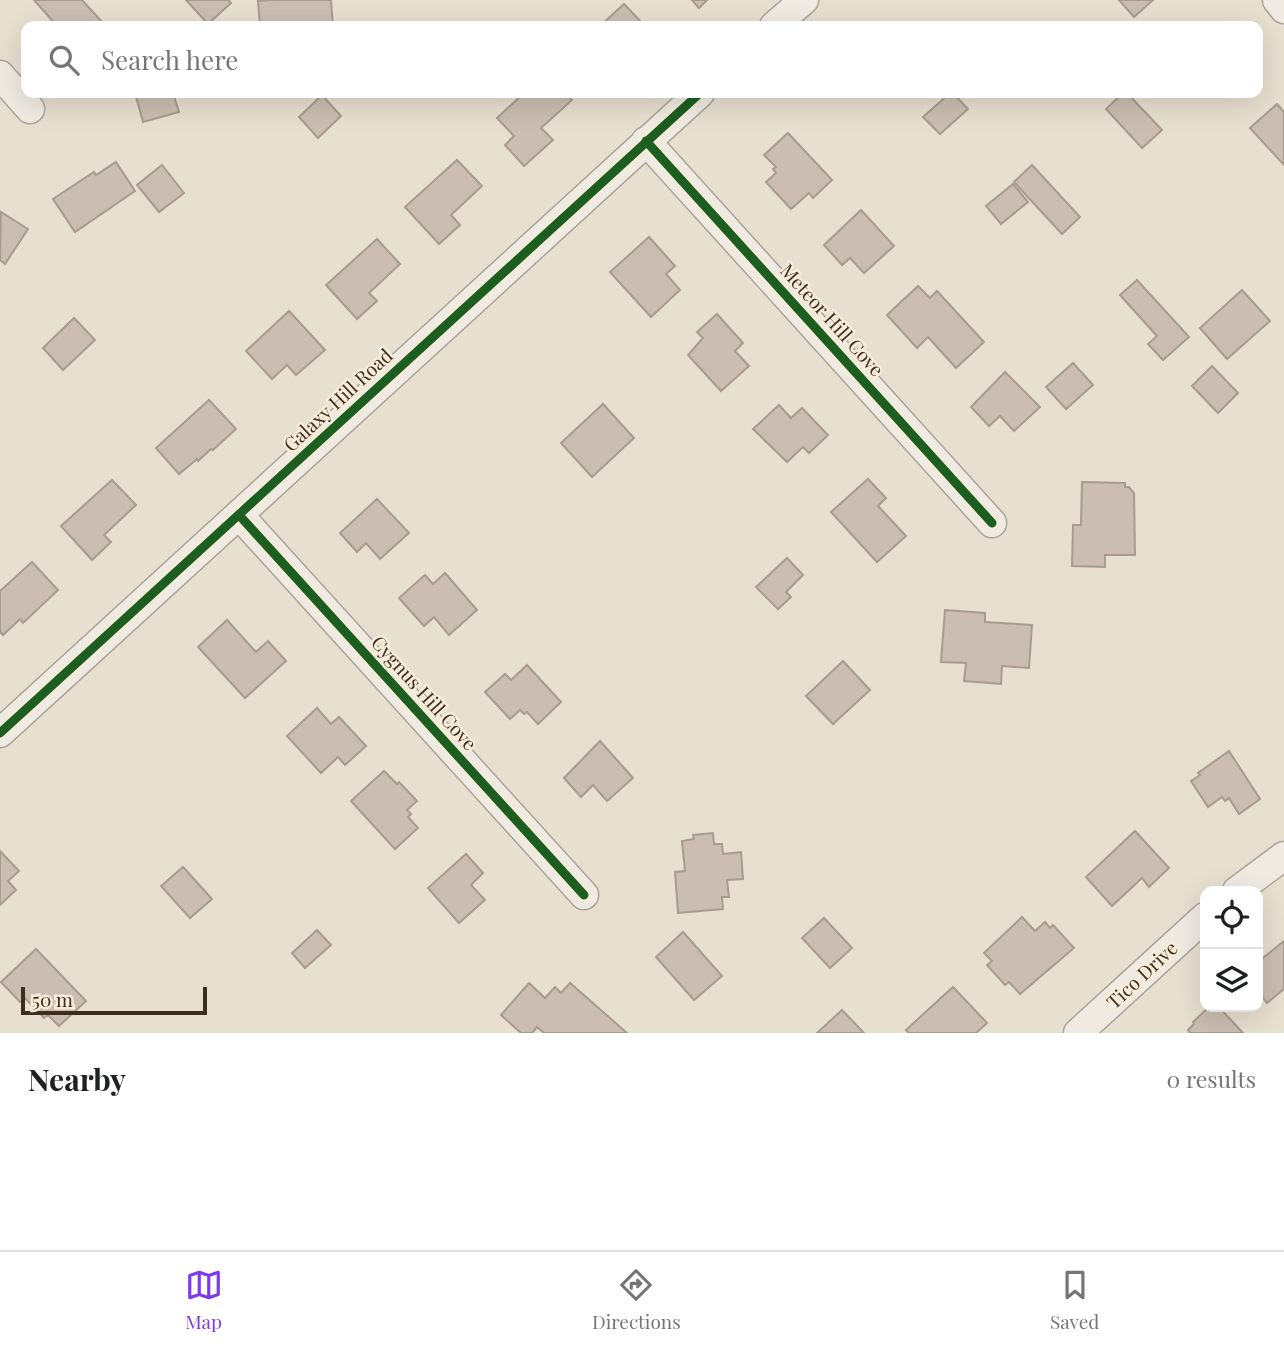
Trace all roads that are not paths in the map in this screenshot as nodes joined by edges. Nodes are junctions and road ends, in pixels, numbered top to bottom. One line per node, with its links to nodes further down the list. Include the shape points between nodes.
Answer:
1 (804, 0): 4 (street)
2 (1277, 0): 3 (street)
3 (1284, 9)
4 (780, 21)
5 (0, 75): 7 (street)
6 (694, 98): 8 (street, Galaxy Hill Road)
7 (30, 109)
8 (646, 141): 9 (street, Galaxy Hill Road); 10 (street, Meteor Hill Cove)
9 (239, 515): 11 (street, Galaxy Hill Road); 14 (street, Cygnus Hill Cove)
10 (992, 523)
11 (0, 733)
12 (1284, 856): 13 (street)
13 (1244, 886)
14 (584, 895)
15 (1200, 922): 16 (street, Tico Drive)
16 (1079, 1033)

